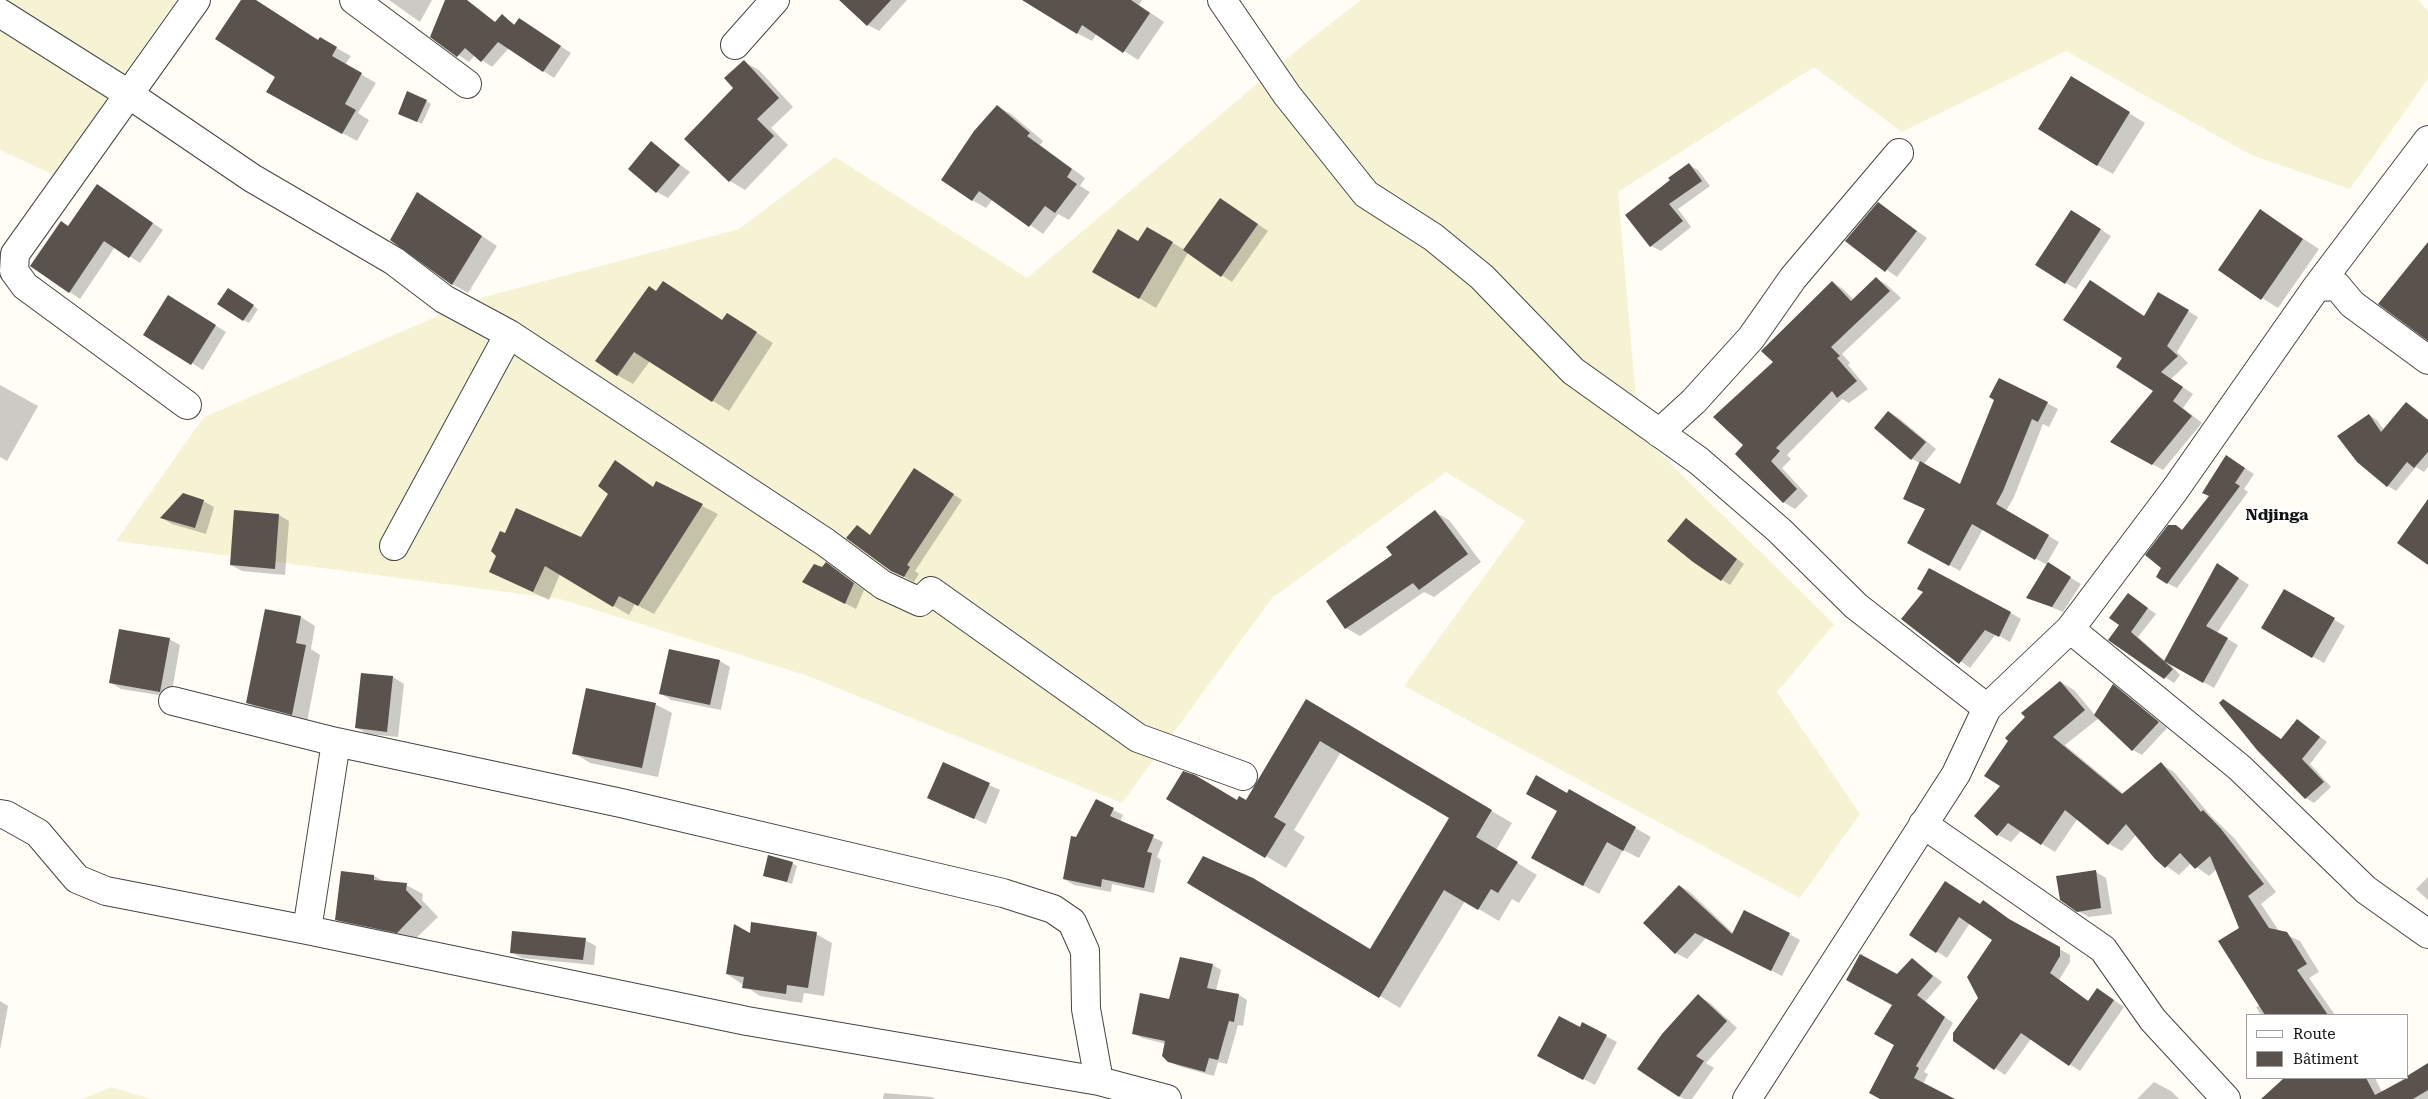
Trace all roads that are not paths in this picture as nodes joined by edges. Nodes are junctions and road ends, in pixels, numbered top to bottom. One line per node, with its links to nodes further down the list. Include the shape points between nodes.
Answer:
1 (196, 0): 8 (street)
2 (354, 0): 7 (street)
3 (775, 0): 6 (street)
4 (1222, 0): 15 (street, via 1288,95 1366,194 1433,237 1482,277 1573,371)
5 (0, 13): 8 (street)
6 (735, 45)
7 (467, 84)
8 (130, 94): 12 (street, via 252,178 394,262 444,299); 14 (street, via 15,254 14,271 25,286)
9 (2428, 140): 11 (street)
10 (1899, 153): 15 (street, via 1793,278 1751,338 1694,401)
11 (2319, 287): 13 (street, via 2337,286 2352,304); 17 (street, via 2174,491)
12 (509, 334): 16 (street); 21 (street, via 825,542 883,585 920,602 931,591 1138,738)
13 (2428, 360)
14 (187, 405)
15 (1659, 432): 19 (street, via 1699,461 1780,531 1856,606)
16 (394, 546)
17 (2070, 628): 19 (street); 25 (street, via 2240,768 2366,890)
18 (173, 701): 20 (street)
19 (1987, 708): 23 (street, via 1956,774)
20 (336, 742): 24 (street); 26 (street, via 621,802 1004,893 1053,909 1072,922 1085,951 1086,1009)
21 (1243, 776)
22 (0, 814): 24 (street, via 38,833 77,879 106,891)
23 (1922, 824): 28 (street); 29 (street, via 2103,949 2153,1020)
24 (307, 930): 26 (street, via 747,1022)
25 (2428, 934)
26 (1098, 1081): 27 (street)
27 (1167, 1099)
28 (1747, 1099)
29 (2226, 1099)

